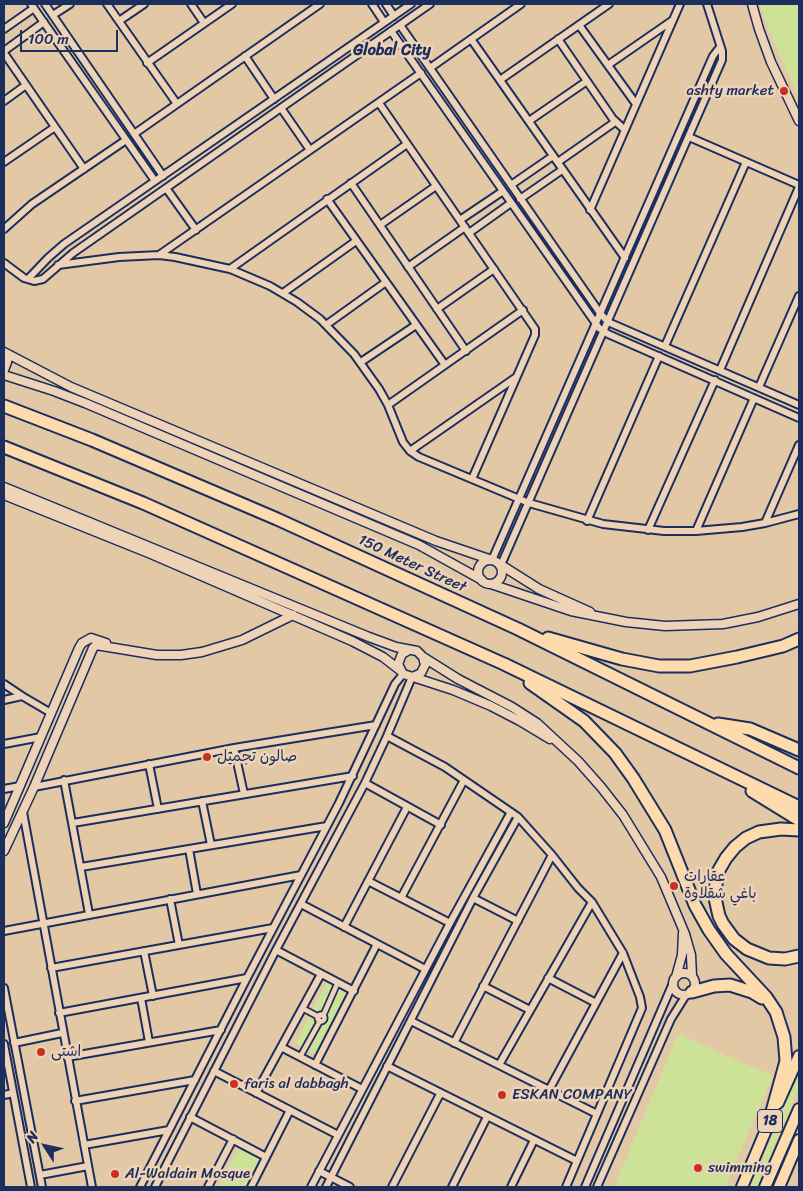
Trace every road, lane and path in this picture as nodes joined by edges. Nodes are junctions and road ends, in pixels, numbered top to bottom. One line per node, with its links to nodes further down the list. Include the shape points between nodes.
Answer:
1 (45, 4): 19 (street)
2 (70, 4): 19 (street)
3 (107, 4): 22 (street)
4 (144, 4): 22 (street)
5 (191, 4): 25 (street)
6 (232, 4): 25 (street)
7 (320, 4): 18 (street)
8 (372, 4): 24 (street)
9 (386, 4): 20 (street)
10 (411, 4): 20 (street)
11 (430, 4): 26 (street)
12 (521, 4): 30 (street)
13 (609, 4): 27 (street)
14 (680, 4): 21 (street)
15 (706, 4): 32 (street)
16 (752, 4): 50 (street, via 771,62)
17 (32, 6): 23 (street); 28 (street)
18 (312, 6): 34 (street)
19 (53, 15): 54 (street)
20 (394, 16): 24 (street)
21 (674, 19): 36 (street); 46 (street)
22 (119, 21): 35 (street)
23 (44, 22): 33 (street); 57 (street)
24 (384, 22): 42 (street)
25 (204, 23): 35 (street)
26 (400, 25): 29 (street); 37 (street)
27 (580, 25): 31 (street); 36 (street)
28 (4, 29)
29 (391, 31): 38 (street); 47 (street)
30 (471, 39): 37 (street); 39 (street)
31 (558, 40): 39 (street); 40 (street)
32 (720, 47): 55 (street, via 722,60); 85 (street, via 713,56)
33 (4, 52): 41 (street)
34 (245, 56): 42 (street); 45 (street)
35 (148, 62): 45 (street)
36 (608, 65): 46 (street)
37 (430, 68): 69 (street)
38 (421, 74): 44 (street); 73 (street)
39 (500, 80): 48 (street)
40 (587, 81): 48 (street); 49 (street)
41 (26, 85): 43 (street); 51 (street)
42 (274, 98): 52 (street)
43 (4, 101)
44 (379, 103): 58 (street); 59 (street)
45 (177, 104): 54 (street)
46 (636, 104): 53 (street)
47 (281, 108): 56 (street); 59 (street)
48 (529, 121): 60 (street)
49 (615, 122): 53 (street); 62 (street)
50 (799, 122)
51 (55, 127): 61 (street); 64 (street)
52 (230, 130): 56 (street); 66 (street)
53 (625, 130): 77 (street)
54 (134, 134): 66 (street)
55 (689, 137): 63 (street); 98 (street)
56 (236, 139): 72 (street)
57 (126, 140): 64 (street); 67 (street)
58 (407, 144): 68 (street); 70 (street)
59 (310, 150): 81 (street)
60 (553, 156): 62 (street); 69 (street)
61 (4, 162)
62 (558, 162): 65 (street)
63 (746, 162): 71 (street); 103 (street)
64 (84, 169): 80 (street)
65 (562, 170): 74 (street); 77 (street)
66 (163, 176): 67 (street)
67 (155, 181): 91 (street, via 56,251)
68 (350, 183): 75 (street); 79 (street)
69 (511, 185): 74 (street)
70 (436, 186): 78 (street); 79 (street)
71 (799, 186): 110 (street)
72 (166, 188): 81 (street); 87 (street)
73 (502, 191): 76 (street); 78 (street)
74 (520, 199): 97 (street)
75 (327, 200): 83 (street); 89 (street)
76 (511, 203): 82 (street); 99 (street)
77 (590, 210): 85 (street)
78 (460, 220): 82 (street)
79 (380, 225): 88 (street)
80 (4, 228)
81 (196, 230): 84 (street)
82 (467, 230): 88 (street); 90 (street)
83 (356, 241): 92 (street); 93 (street)
84 (159, 255): 87 (street); 89 (street)
85 (625, 258): 97 (street)
86 (4, 263): 91 (street)
87 (58, 265): 91 (street, via 43,279)
88 (408, 267): 95 (street)
89 (230, 269): 93 (street)
90 (494, 269): 95 (street); 96 (street)
91 (28, 279)
92 (386, 282): 100 (street); 101 (street)
93 (283, 293): 100 (street)
94 (799, 296): 114 (street)
95 (437, 309): 104 (street)
96 (523, 310): 104 (street); 112 (street, via 535,332)
97 (600, 313): 98 (street); 99 (street)
98 (608, 322): 102 (street); 103 (street)
99 (596, 324): 102 (street); 126 (street)
100 (326, 325): 107 (street)
101 (416, 325): 107 (street); 108 (street)
102 (604, 332): 106 (street); 127 (street)
103 (664, 346): 110 (street)
104 (466, 351): 108 (street)
105 (6, 353): 109 (street); 133 (street, via 71,387 436,541)
106 (660, 356): 113 (street); 129 (street)
107 (361, 362): 117 (street)
108 (445, 365): 117 (street)
109 (4, 370)
110 (720, 370): 114 (street)
111 (4, 376): 135 (street, via 85,403 419,545)
112 (516, 377): 122 (street); 123 (street)
113 (715, 380): 115 (street); 131 (street)
114 (759, 388): 116 (street)
115 (754, 398): 119 (street); 132 (street)
116 (799, 404)
117 (388, 405): 122 (street)
118 (4, 406): 140 (highway, 150 Meter Street, via 277,519)
119 (799, 418)
120 (799, 445): 130 (street)
121 (4, 447): 147 (highway, via 143,503)
122 (410, 451): 123 (street)
123 (472, 479): 126 (street)
124 (4, 487): 143 (street, via 369,637)
125 (4, 495): 139 (street)
126 (519, 499): 127 (street); 133 (street)
127 (529, 502): 129 (street); 134 (street)
128 (799, 514): 130 (street)
129 (587, 520): 131 (street)
130 (765, 523): 132 (street)
131 (648, 530): 132 (street)
132 (696, 531)
133 (492, 560): 134 (street); 135 (street, via 485,561 480,567)
134 (500, 565): 136 (street, via 500,579); 138 (street, via 539,589)
135 (482, 580): 136 (street)
136 (491, 584): 138 (street, via 564,609)
137 (799, 604): 138 (street, via 758,617 704,626 645,624)
138 (594, 614)
139 (293, 615): 144 (street, via 222,648 181,655); 148 (street, via 362,646)
140 (518, 629): 141 (highway, via 622,659 659,666 690,666 737,657); 154 (highway, 150 Meter Street)
141 (799, 639)
142 (79, 648): 144 (street, via 87,640 95,639); 145 (street); 153 (street)
143 (409, 650): 146 (street); 148 (street, via 400,657 398,664)
144 (134, 652): 145 (street, via 100,645)
145 (91, 654): 170 (street)
146 (424, 657): 149 (street, via 424,669); 159 (street, via 525,715)
147 (504, 664): 162 (highway); 228 (highway, via 584,721 615,753 665,830 692,898 709,930 730,960)
148 (402, 673): 149 (street); 155 (street)
149 (412, 677): 156 (street); 159 (street, via 491,706)
150 (4, 684): 151 (street)
151 (22, 696): 152 (street); 153 (street)
152 (4, 700)
153 (51, 713): 157 (street)
154 (709, 723): 161 (highway, via 750,730); 164 (highway, 150 Meter Street)
155 (376, 724): 160 (street); 165 (street)
156 (387, 736): 167 (street); 168 (street)
157 (41, 737): 158 (street); 169 (street)
158 (4, 744)
159 (558, 744): 203 (street, via 602,787 623,815 661,876)
160 (234, 748): 163 (street); 172 (street)
161 (799, 750)
162 (693, 756): 175 (highway); 180 (highway)
163 (149, 764): 166 (street); 176 (street)
164 (799, 768)
165 (353, 776): 172 (street); 184 (street)
166 (64, 780): 170 (street); 182 (street)
167 (464, 780): 178 (street); 183 (street)
168 (365, 783): 174 (street); 198 (street)
169 (20, 786): 171 (street); 181 (street)
170 (34, 787): 177 (street)
171 (4, 789)
172 (244, 794): 173 (street)
173 (202, 801): 176 (street); 186 (street)
174 (407, 807): 183 (street); 192 (street)
175 (799, 808)
176 (158, 809): 182 (street)
177 (23, 812): 188 (street); 202 (street)
178 (511, 812): 179 (street); 201 (street)
179 (518, 817): 189 (street); 195 (street)
180 (799, 820)
181 (4, 823)
182 (73, 824): 190 (street)
183 (441, 825): 194 (street)
184 (327, 826): 186 (street); 191 (street)
185 (799, 830): 212 (highway, via 781,828 746,838 735,847 719,870 715,898 723,924 747,949 769,958)
186 (211, 845): 187 (street)
187 (189, 849): 190 (street); 193 (street)
188 (4, 851)
189 (552, 855): 197 (street); 200 (street)
190 (81, 867): 199 (street)
191 (301, 875): 193 (street); 205 (street)
192 (368, 881): 194 (street); 204 (street)
193 (197, 894): 196 (street)
194 (402, 898): 201 (street)
195 (473, 898): 200 (street); 233 (street)
196 (170, 899): 199 (street); 208 (street)
197 (592, 902): 211 (street); 218 (street)
198 (301, 904): 204 (street); 209 (street)
199 (89, 914): 202 (street)
200 (518, 920): 221 (street)
201 (450, 922): 214 (street)
202 (42, 924): 206 (street); 213 (street)
203 (681, 924): 216 (street, via 691,955); 219 (street, via 683,947)
204 (344, 927): 207 (street)
205 (273, 928): 208 (street); 217 (street)
206 (4, 931)
207 (377, 944): 214 (street); 223 (street)
208 (179, 945): 210 (street)
209 (276, 950): 215 (street); 248 (street)
210 (144, 951): 213 (street); 225 (street)
211 (623, 953): 227 (street); 259 (street, via 642,1008)
212 (799, 956)
213 (50, 968): 231 (street)
214 (425, 970): 250 (street)
215 (321, 974): 220 (street); 229 (street)
216 (692, 976): 219 (street, via 686,973); 224 (street, via 695,986)
217 (247, 978): 225 (street); 235 (street)
218 (548, 978): 227 (street); 230 (street)
219 (674, 980): 224 (street, via 678,994); 292 (street)
220 (338, 982): 223 (street); 232 (street)
221 (484, 986): 230 (street); 239 (street)
222 (4, 988): 238 (street)
223 (354, 990): 234 (street)
224 (689, 994): 228 (highway, via 730,985); 293 (street, via 671,1019)
225 (153, 996): 226 (street)
226 (141, 998): 231 (street); 237 (street)
227 (596, 1003): 251 (street)
228 (771, 1003): 262 (highway, via 781,1025 786,1062)
229 (302, 1008): 232 (street); 241 (street)
230 (530, 1010): 246 (street)
231 (59, 1012): 236 (street)
232 (322, 1018): 234 (street); 244 (street)
233 (411, 1021): 239 (street); 247 (street)
234 (336, 1026): 245 (street)
235 (221, 1030): 237 (street); 249 (street)
236 (62, 1033): 238 (street); 243 (street)
237 (149, 1042): 243 (street)
238 (14, 1043): 269 (street)
239 (454, 1043): 246 (street)
240 (4, 1044): 252 (street)
241 (281, 1047): 244 (street); 253 (street)
242 (799, 1056): 262 (highway, 18)
243 (67, 1057): 256 (street)
244 (300, 1057): 245 (street)
245 (315, 1065): 250 (street)
246 (499, 1065): 251 (street)
247 (388, 1066): 254 (street); 276 (street)
248 (214, 1071): 253 (street); 260 (street)
249 (195, 1080): 256 (street); 263 (street)
250 (362, 1089): 264 (street)
251 (548, 1090): 259 (street)
252 (13, 1093): 255 (street); 270 (street)
253 (256, 1093): 258 (street)
254 (440, 1094): 261 (street); 288 (street)
255 (4, 1095)
256 (75, 1101): 268 (street)
257 (799, 1109): 295 (highway, 18)
258 (290, 1110): 264 (street); 271 (street)
259 (597, 1114): 272 (street)
260 (190, 1117): 265 (street); 282 (street)
261 (488, 1117): 266 (street); 289 (street)
262 (768, 1126): 294 (highway, 18)
263 (169, 1130): 268 (street); 278 (street)
264 (338, 1135): 274 (street)
265 (233, 1139): 271 (street); 283 (street)
266 (534, 1140): 272 (street); 290 (street)
267 (799, 1140): 296 (highway)
268 (84, 1145): 273 (street)
269 (35, 1152): 270 (street); 275 (street)
270 (25, 1154): 279 (street)
271 (266, 1157): 284 (street)
272 (577, 1161): 291 (street)
273 (88, 1166): 275 (street); 281 (street)
274 (319, 1172): 276 (street); 277 (street)
275 (40, 1175): 280 (street)
276 (331, 1178): 286 (street); 287 (street)
277 (314, 1180): 285 (street); 286 (street)
278 (142, 1185): 282 (street)
279 (31, 1187)
280 (42, 1187)
281 (92, 1187)
282 (153, 1187)
283 (208, 1187)
284 (251, 1187)
285 (311, 1187)
286 (327, 1187)
287 (350, 1187)
288 (392, 1187)
289 (452, 1187)
290 (511, 1187)
291 (566, 1187)
292 (585, 1187)
293 (596, 1187)
294 (742, 1187)
295 (765, 1187)
296 (779, 1187)

